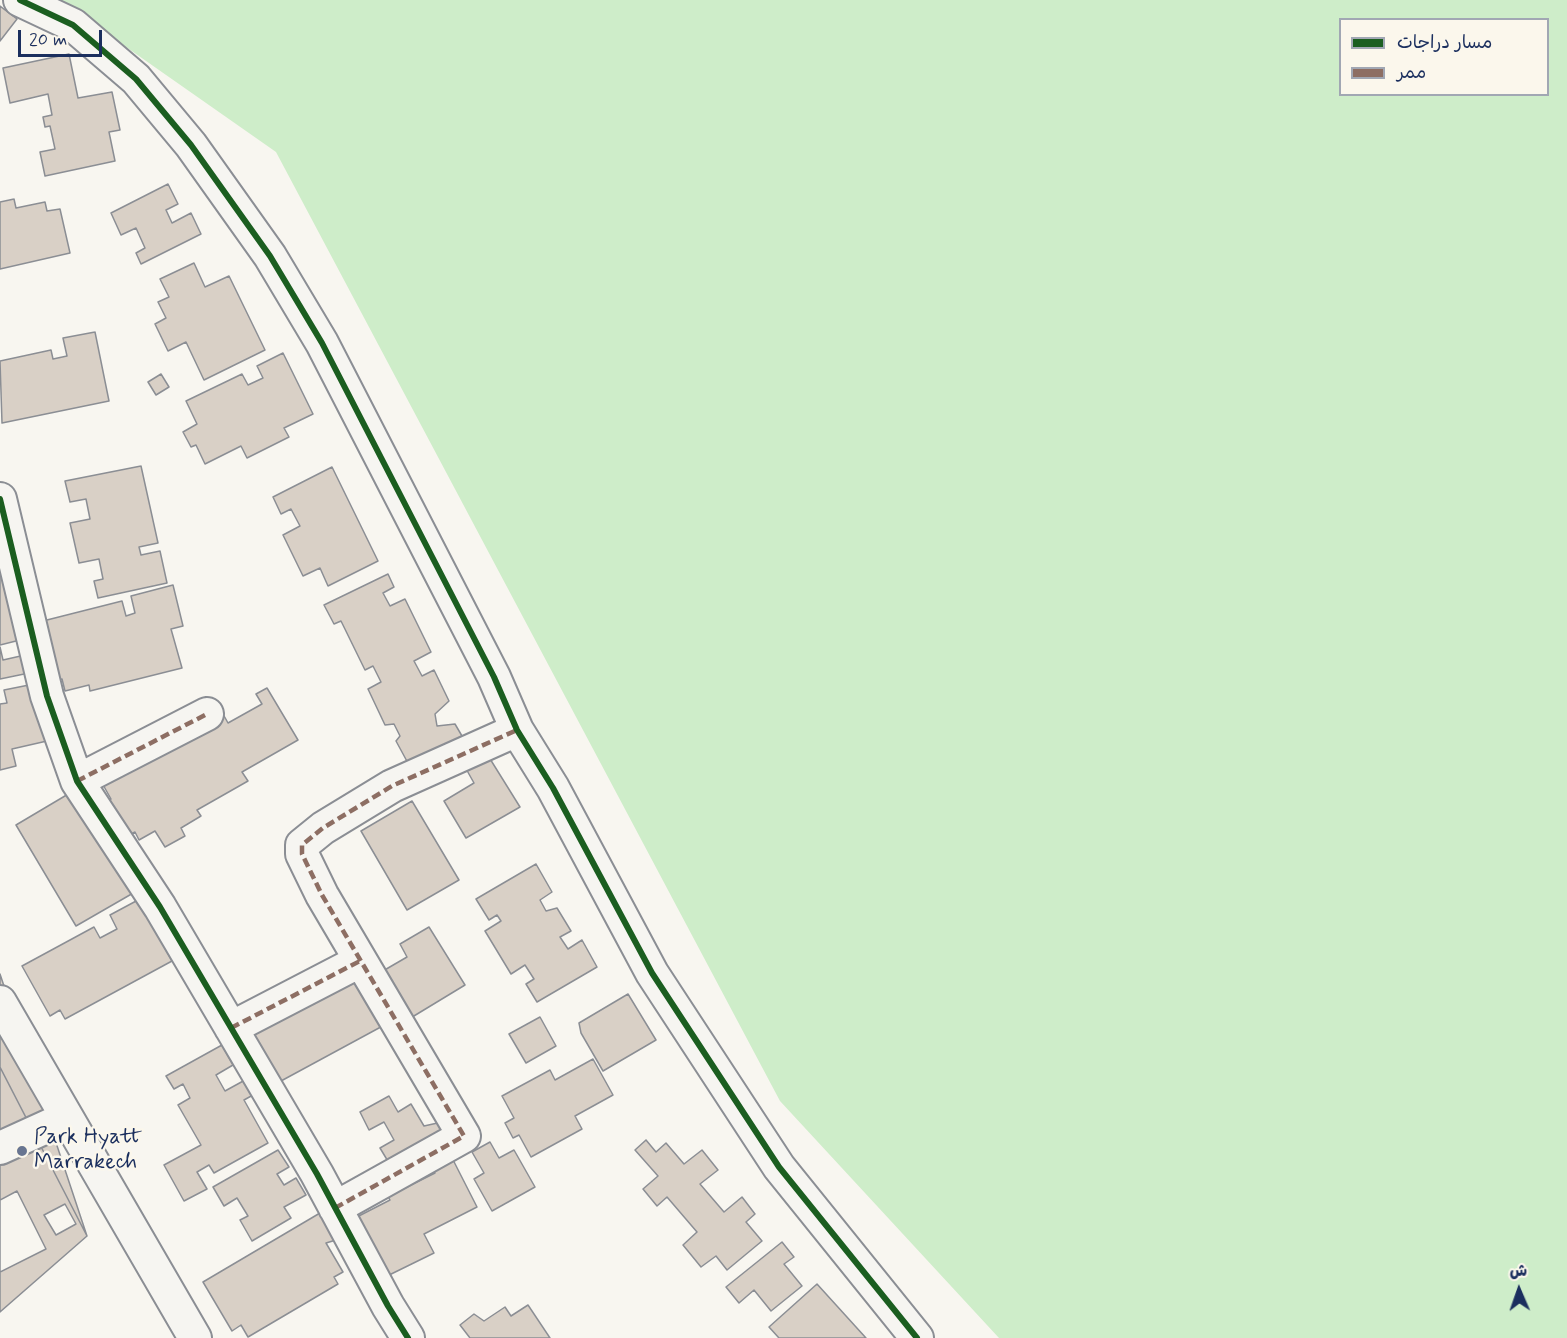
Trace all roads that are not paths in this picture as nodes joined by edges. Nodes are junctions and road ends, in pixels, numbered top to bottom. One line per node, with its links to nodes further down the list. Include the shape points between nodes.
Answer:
1 (20, 0): 4 (street, via 73,25 135,79 190,145 270,256 322,343 494,677)
2 (0, 499): 5 (street, via 47,696)
3 (207, 714): 5 (street)
4 (517, 730): 6 (street, via 392,786 323,828 302,846 302,854 322,895); 14 (street, via 553,788 652,973 729,1093 778,1167)
5 (77, 781): 8 (street, via 160,907)
6 (360, 961): 8 (street); 11 (street, via 464,1136)
7 (0, 1002): 9 (street)
8 (231, 1028): 11 (street)
9 (66, 1118): 10 (street); 12 (street)
10 (0, 1148)
11 (335, 1208): 13 (street)
12 (195, 1338)
13 (408, 1338)
14 (916, 1338)

